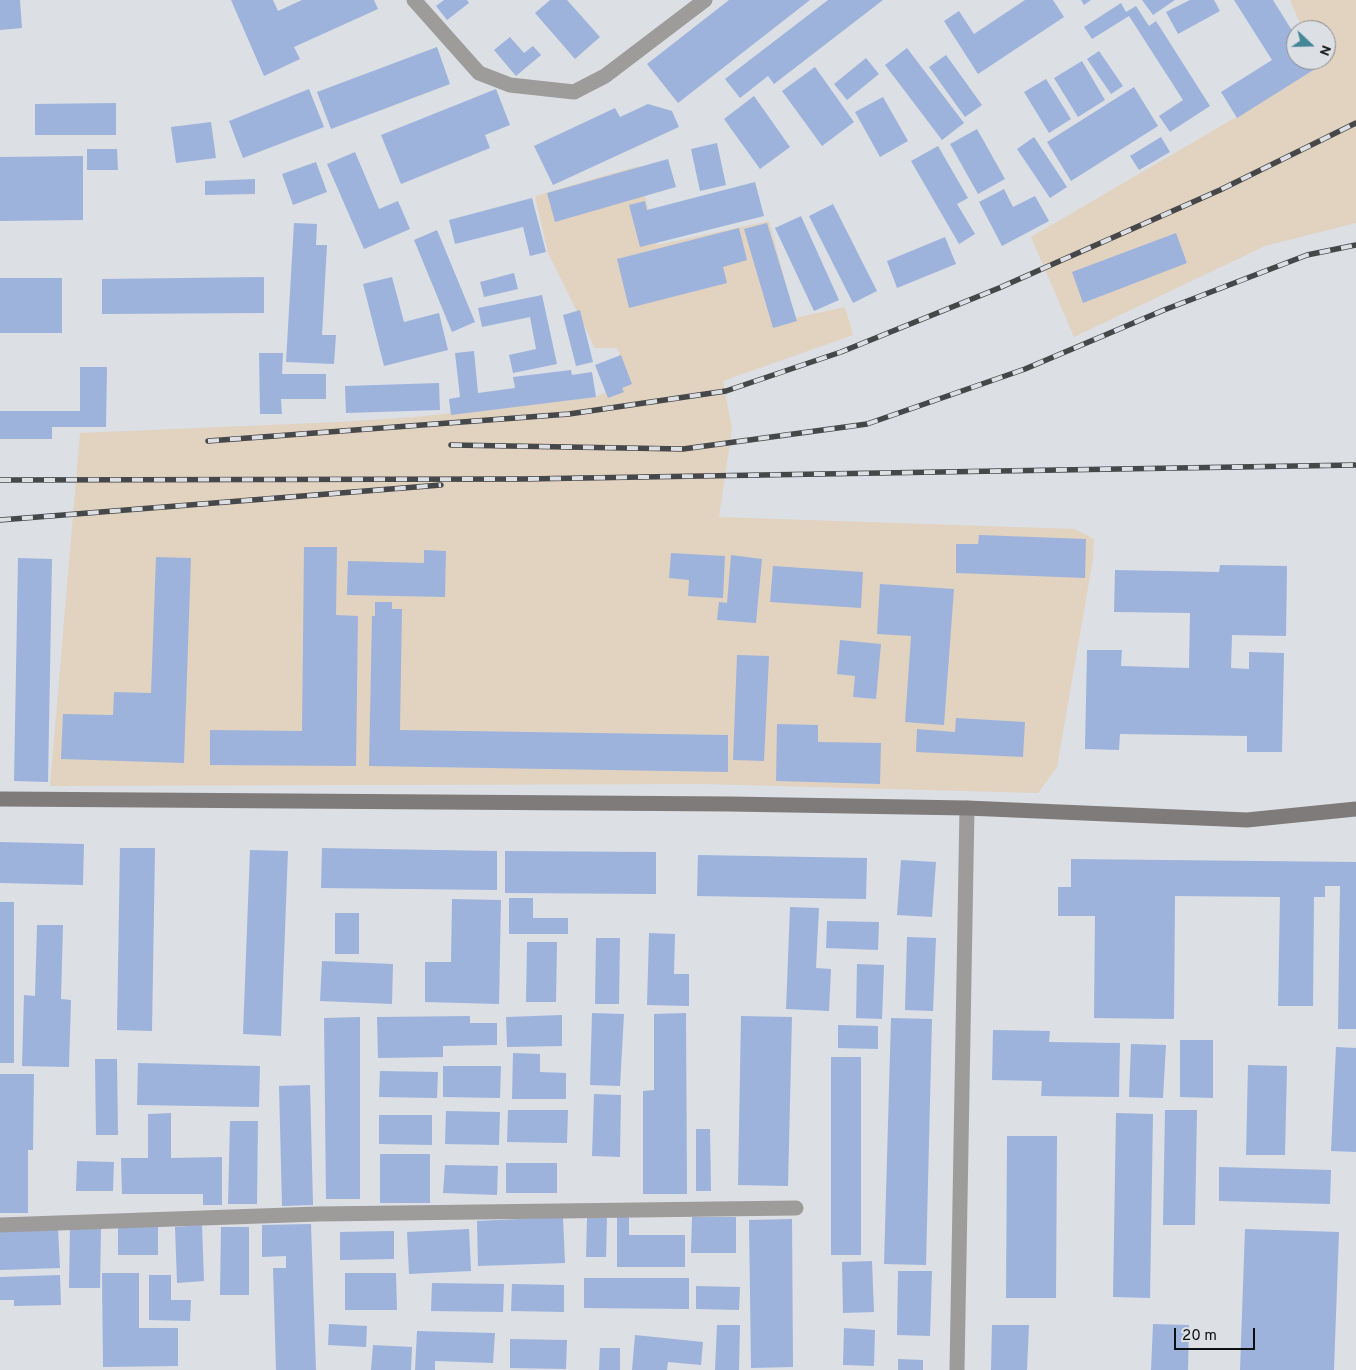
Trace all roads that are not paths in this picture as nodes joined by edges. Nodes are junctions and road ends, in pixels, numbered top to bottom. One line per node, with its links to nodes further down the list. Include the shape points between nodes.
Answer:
1 (414, 0): 2 (street, via 479,74 510,85 574,92 605,76)
2 (705, 0)
3 (0, 799): 4 (main road)
4 (967, 808): 5 (main road, via 1247,820); 8 (street)
5 (1356, 809)
6 (796, 1208): 7 (street, via 318,1214)
7 (0, 1225)
8 (957, 1370)

